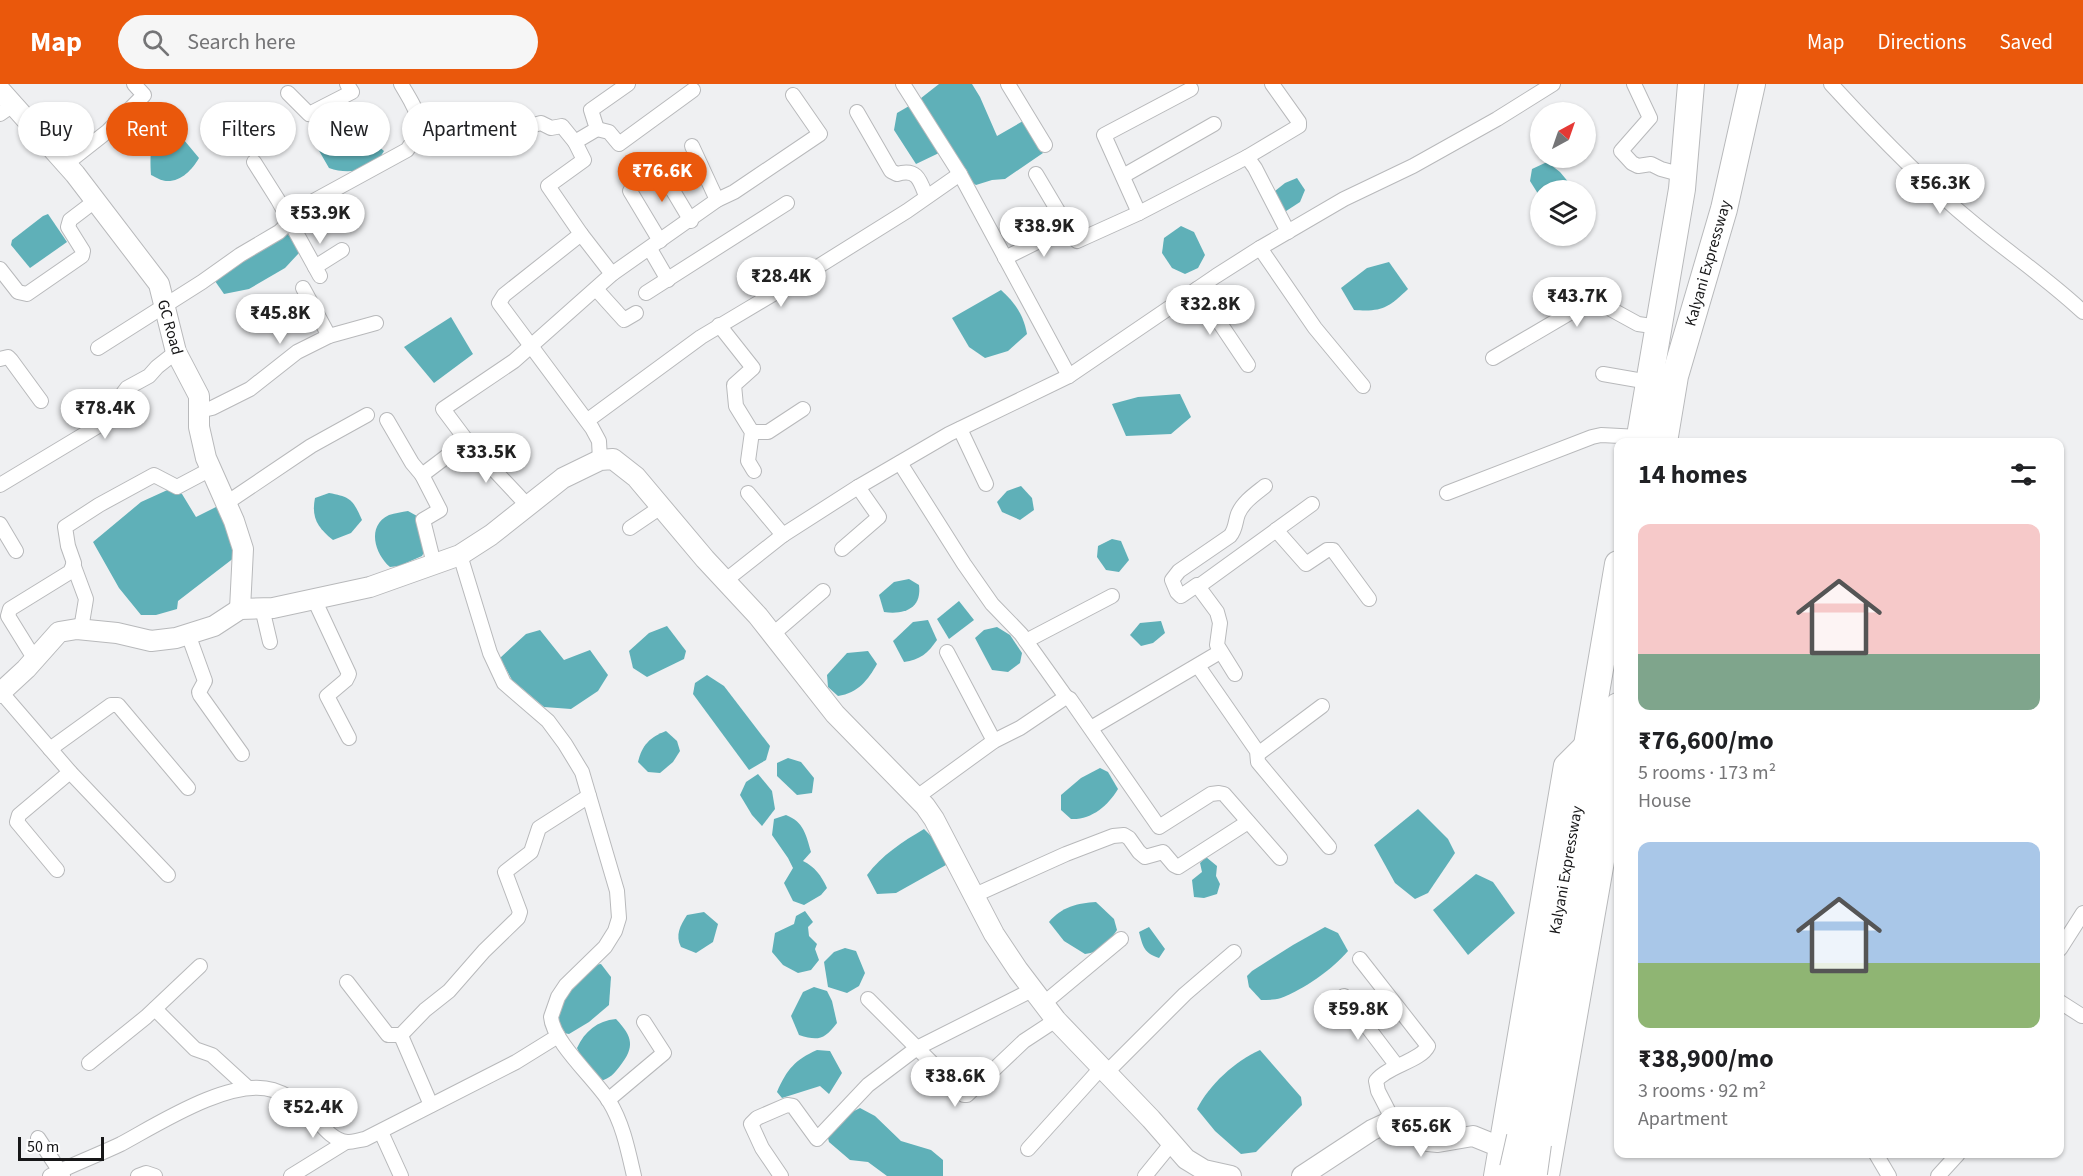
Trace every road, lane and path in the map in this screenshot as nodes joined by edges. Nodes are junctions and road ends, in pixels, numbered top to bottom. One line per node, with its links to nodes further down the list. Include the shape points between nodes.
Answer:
1 (134, 84): 29 (street, via 144,95 108,131)
2 (347, 84): 15 (street, via 352,92 309,114)
3 (401, 84): 17 (street)
4 (628, 84): 22 (street, via 591,110)
5 (903, 84): 31 (street)
6 (1008, 84): 24 (street)
7 (1272, 84): 27 (street, via 1299,126)
8 (1634, 84): 34 (street, via 1650,118 1622,151 1638,166 1651,164)
9 (1691, 84): 34 (highway, Kalyani Expressway)
10 (1752, 84): 84 (highway, Kalyani Expressway, via 1724,209 1675,376)
11 (1831, 84): 58 (street, via 1948,201)
12 (1544, 87): 44 (street, via 1488,124)
13 (1191, 89): 33 (street, via 1104,135)
14 (693, 90): 22 (street, via 619,144 609,132)
15 (288, 93)
16 (793, 95): 37 (street, via 820,134)
17 (412, 102)
18 (4, 103): 29 (street, GC Road)
19 (857, 112): 36 (street, via 891,171 913,173)
20 (538, 124): 23 (street, via 562,126)
21 (1214, 124): 33 (street)
22 (597, 129): 23 (street)
23 (575, 142): 45 (street, via 584,160 548,186)
24 (1045, 145)
25 (692, 146): 37 (street)
26 (402, 152): 42 (street, via 310,203)
27 (1247, 157): 40 (street); 44 (street)
28 (254, 162): 42 (street)
29 (66, 164): 38 (street, GC Road)
30 (660, 169): 41 (street)
31 (960, 174): 36 (street); 49 (street)
32 (1036, 174): 43 (street)
33 (1123, 176): 40 (street)
34 (1683, 176): 62 (highway, Kalyani Expressway)
35 (630, 191): 46 (street)
36 (926, 196): 61 (street)
37 (717, 200): 41 (street)
38 (95, 201): 50 (street, via 68,224 82,256 27,294 18,292); 57 (street, GC Road, via 159,284)
39 (787, 203): 52 (street)
40 (1139, 213): 43 (street, via 1077,241)
41 (691, 221): 46 (street)
42 (290, 222): 48 (street, via 317,271); 57 (street)
43 (1068, 227): 49 (street)
44 (1288, 232): 47 (street)
45 (581, 234): 51 (street); 64 (street, via 499,303)
46 (655, 245): 51 (street); 52 (street)
47 (1260, 248): 55 (street); 73 (street, via 1315,328)
48 (342, 250)
49 (1005, 258): 71 (street)
50 (0, 269)
51 (612, 274): 54 (street)
52 (668, 280): 56 (street)
53 (303, 288): 63 (street)
54 (596, 289): 59 (street, via 624,320); 64 (street)
55 (1197, 289): 69 (street); 71 (street)
56 (646, 293)
57 (165, 305): 65 (street); 66 (street, GC Road)
58 (2083, 312)
59 (636, 313)
60 (376, 323): 63 (street)
61 (719, 325): 79 (street); 81 (street, via 753,368 734,385 736,406)
62 (1659, 327): 67 (street, via 1638,324 1590,301); 72 (highway, Kalyani Expressway)
63 (329, 336): 76 (street, via 297,352 250,389)
64 (532, 345): 79 (street); 85 (street, via 443,409)
65 (98, 348)
66 (176, 352): 76 (street, GC Road, via 198,396); 92 (street, via 149,376 127,388 108,420)
67 (1493, 358)
68 (0, 359): 74 (street, via 8,357)
69 (1248, 365)
70 (1603, 374): 72 (street)
71 (1069, 376): 80 (street)
72 (1649, 382): 83 (highway, Kalyani Expressway)
73 (1363, 386)
74 (41, 401)
75 (803, 409): 81 (street, via 768,432)
76 (199, 411): 88 (street, GC Road, via 199,427)
77 (367, 415): 97 (street)
78 (387, 420): 90 (street)
79 (588, 420): 86 (street, via 598,441)
80 (960, 429): 87 (street); 91 (street)
81 (752, 432): 89 (street, via 748,461)
82 (1624, 438): 96 (street, via 1600,435)
83 (1648, 438)
84 (1649, 438)
85 (467, 441): 90 (street); 99 (street)
86 (600, 460): 99 (street, via 562,478); 100 (street, via 614,459 625,467)
87 (900, 463): 94 (street); 121 (street, via 992,604)
88 (211, 469): 97 (street, GC Road); 108 (street, via 177,487 154,476 65,527)
89 (754, 471)
90 (422, 475): 109 (street, via 440,510 423,520)
91 (986, 484)
92 (0, 485)
93 (1265, 486): 111 (street, via 1241,507 1230,536 1172,580 1181,596)
94 (858, 487): 104 (street); 105 (street, via 879,517)
95 (748, 493): 104 (street)
96 (1447, 494)
97 (225, 504): 117 (street, GC Road, via 243,549)
98 (1312, 504): 103 (street)
99 (527, 505): 107 (street)
100 (661, 507): 102 (street); 110 (street)
101 (0, 524): 106 (street)
102 (630, 528)
103 (1276, 530): 111 (street); 115 (street, via 1306,564 1333,550)
104 (783, 535): 110 (street)
105 (842, 549)
106 (16, 551)
107 (460, 555): 109 (street); 143 (street, via 490,653 504,682 556,730 582,772)
108 (73, 564): 118 (street, via 86,599); 126 (street, via 70,572 8,613)
109 (434, 564): 114 (street, via 370,587)
110 (726, 580): 120 (street)
111 (1199, 586): 125 (street, via 1220,619 1216,641)
112 (823, 591): 120 (street)
113 (1112, 596): 121 (street)
114 (314, 599): 116 (street); 134 (street, via 349,674 327,696)
115 (1369, 599)
116 (262, 608): 117 (street); 122 (street)
117 (240, 609): 119 (street, via 214,626)
118 (81, 629): 119 (street, via 151,641); 126 (street, via 59,632)
119 (188, 634): 138 (street, via 205,681 200,695)
120 (773, 634): 144 (street, via 835,714)
121 (1026, 641): 130 (street)
122 (270, 642)
123 (1614, 648): 137 (highway, Kalyani Expressway)
124 (946, 652): 135 (street)
125 (1220, 652): 127 (street); 128 (street)
126 (34, 658): 129 (street)
127 (1198, 666): 133 (street); 139 (street)
128 (1235, 674)
129 (0, 693): 136 (street)
130 (1066, 697): 133 (street); 135 (street)
131 (1322, 706): 139 (street)
132 (1614, 726): 137 (highway, Kalyani Expressway)
133 (1091, 728): 146 (street, via 1159,827 1215,793 1224,794)
134 (349, 738)
135 (994, 741): 144 (street)
136 (50, 749): 140 (street); 142 (street, via 111,705 118,705)
137 (1609, 752): 141 (street); 184 (highway, Kalyani Expressway); 184 (street, via 1564,765)
138 (242, 754)
139 (1258, 754): 147 (street, via 1258,762)
140 (70, 772): 149 (street, via 19,815 17,822); 150 (street)
141 (1614, 778)
142 (188, 788)
143 (589, 796): 167 (street, via 539,828 531,852 505,872 520,912 518,918); 168 (street, via 617,891 619,918 605,947 558,997 551,1017)
144 (917, 797): 151 (street)
145 (1614, 805): 184 (street)
146 (1248, 822): 148 (street); 151 (street, via 1178,867 1163,852 1142,856 1129,838 1119,835)
147 (1329, 847)
148 (1281, 858)
149 (57, 870)
150 (168, 875)
151 (975, 895): 160 (street, via 994,934)
152 (2083, 913): 154 (street)
153 (1122, 939): 160 (street)
154 (2064, 943)
155 (1234, 952): 172 (street)
156 (1360, 959): 171 (street, via 1428,1046)
157 (200, 966): 163 (street)
158 (347, 982): 167 (street, via 388,1035)
159 (1344, 996): 171 (street)
160 (1038, 997): 165 (street); 169 (street)
161 (868, 999): 169 (street)
162 (2064, 1005): 164 (street)
163 (155, 1009): 170 (street); 173 (street, via 195,1049 212,1055)
164 (2082, 1016)
165 (1056, 1020): 169 (street, via 1024,1041 968,1095); 172 (street)
166 (644, 1022): 174 (street, via 664,1053)
167 (400, 1036): 175 (street)
168 (558, 1036): 174 (street); 175 (street)
169 (917, 1047): 191 (street, via 868,1085 817,1139 792,1106 754,1121 751,1124 762,1148)
170 (89, 1063)
171 (1397, 1066): 176 (street, via 1375,1083)
172 (1104, 1070): 180 (street); 181 (street)
173 (247, 1087): 179 (street, via 271,1089 289,1097 329,1133); 185 (street, via 189,1107)
174 (608, 1100): 190 (street, via 623,1132)
175 (431, 1105): 177 (street)
176 (1395, 1124): 184 (street, via 1428,1141 1473,1136); 194 (street, via 1385,1123 1372,1130)
177 (381, 1132): 179 (street); 189 (street)
178 (38, 1138): 185 (street)
179 (346, 1142): 188 (street)
180 (1171, 1144): 192 (street); 193 (street, via 1198,1167)
181 (1028, 1149)
182 (1878, 1158): 195 (street)
183 (1954, 1158): 196 (street)
184 (1524, 1164)
185 (58, 1174)
186 (138, 1176): 187 (street)
187 (156, 1176)
188 (291, 1176)
189 (402, 1176)
190 (634, 1176)
191 (781, 1176)
192 (1145, 1176)
193 (1231, 1176)
194 (1302, 1176)
195 (1889, 1176)
196 (1938, 1176)

